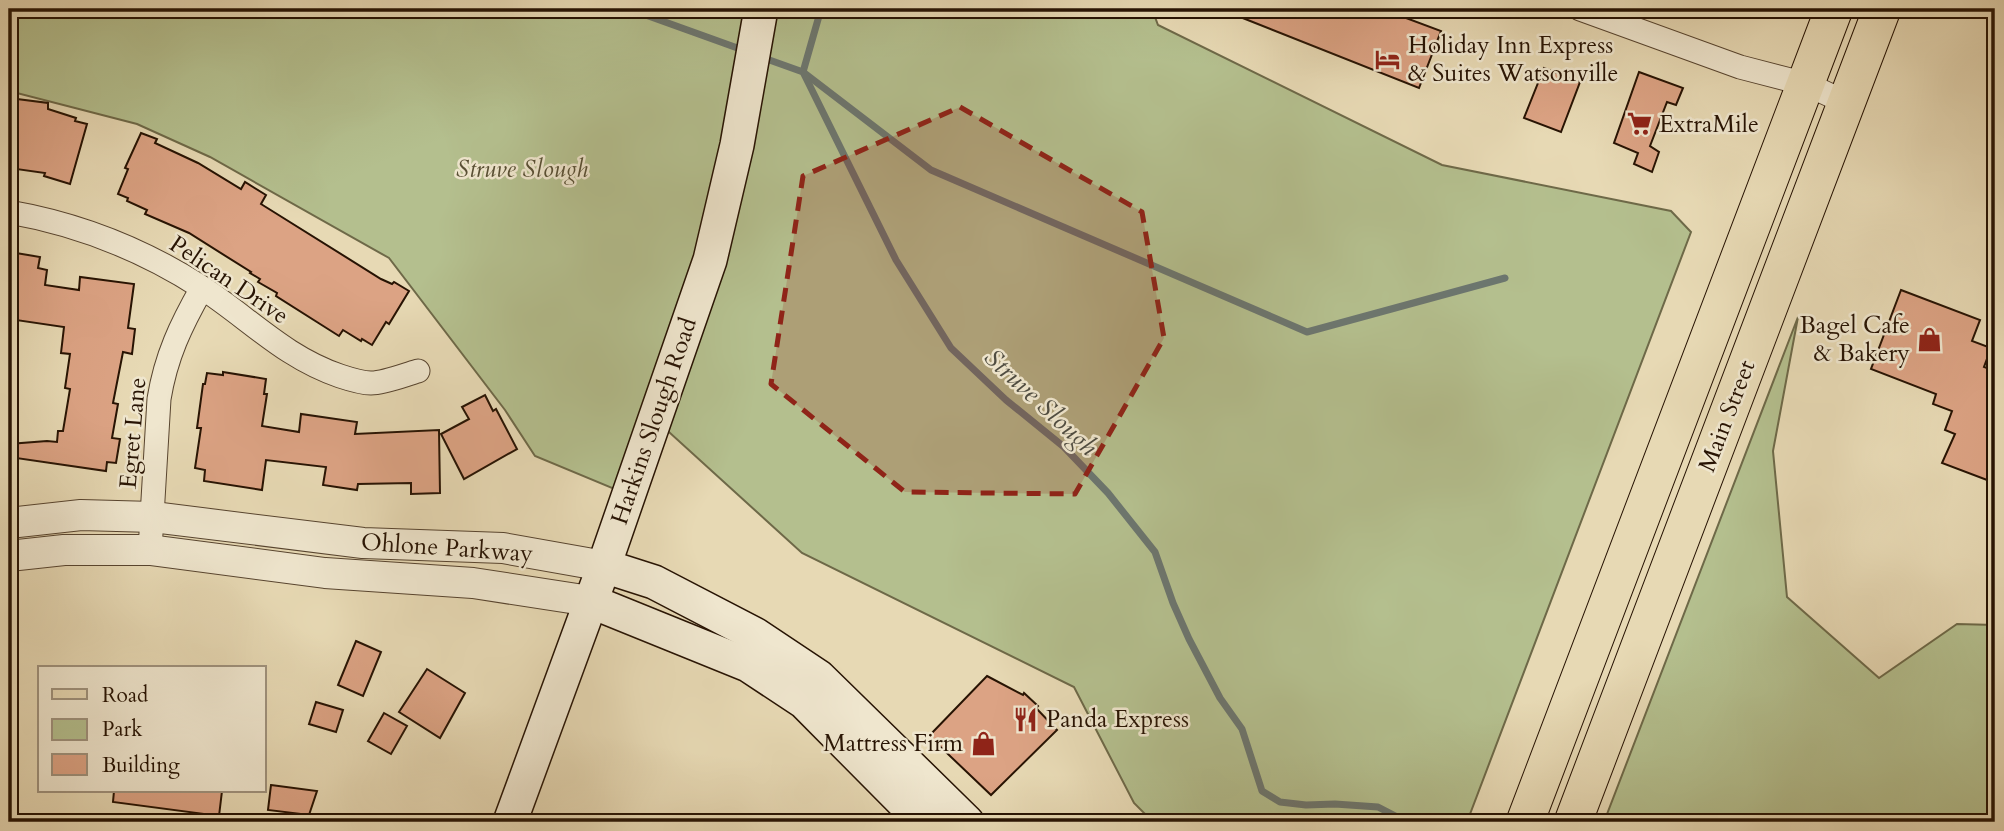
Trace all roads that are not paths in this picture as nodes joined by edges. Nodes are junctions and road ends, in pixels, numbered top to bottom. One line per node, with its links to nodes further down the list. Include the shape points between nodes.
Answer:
1 (761, 9): 14 (main road, Harkins Slough Road, via 737,145 710,260)
2 (1580, 9): 5 (street, via 1740,67)
3 (1834, 9): 5 (main road, Main Street)
4 (1882, 9): 6 (main road, Main Street)
5 (1806, 85): 6 (street); 19 (main road, Main Street)
6 (1847, 103): 20 (main road, Main Street)
7 (9, 212): 8 (street, Pelican Drive, via 82,229 139,253)
8 (202, 288): 9 (street, Pelican Drive, via 288,351 329,372 371,383); 10 (street, Egret Lane, via 180,328 163,379)
9 (418, 372)
10 (153, 517): 11 (street, Ohlone Parkway, via 82,515); 12 (street, Egret Lane); 14 (street, Ohlone Parkway, via 363,543 503,548)
11 (9, 523)
12 (150, 550): 13 (street, Ohlone Parkway, via 64,550); 15 (street, Ohlone Parkway, via 335,574 473,583)
13 (9, 556)
14 (604, 566): 15 (main road, Harkins Slough Road); 18 (main road, Ohlone Parkway, via 654,582 756,635 819,677)
15 (590, 601): 16 (main road, Harkins Slough Road); 17 (main road, Ohlone Parkway, via 748,665 804,702)
16 (510, 822)
17 (923, 822)
18 (967, 822)
19 (1525, 822)
20 (1573, 822)

